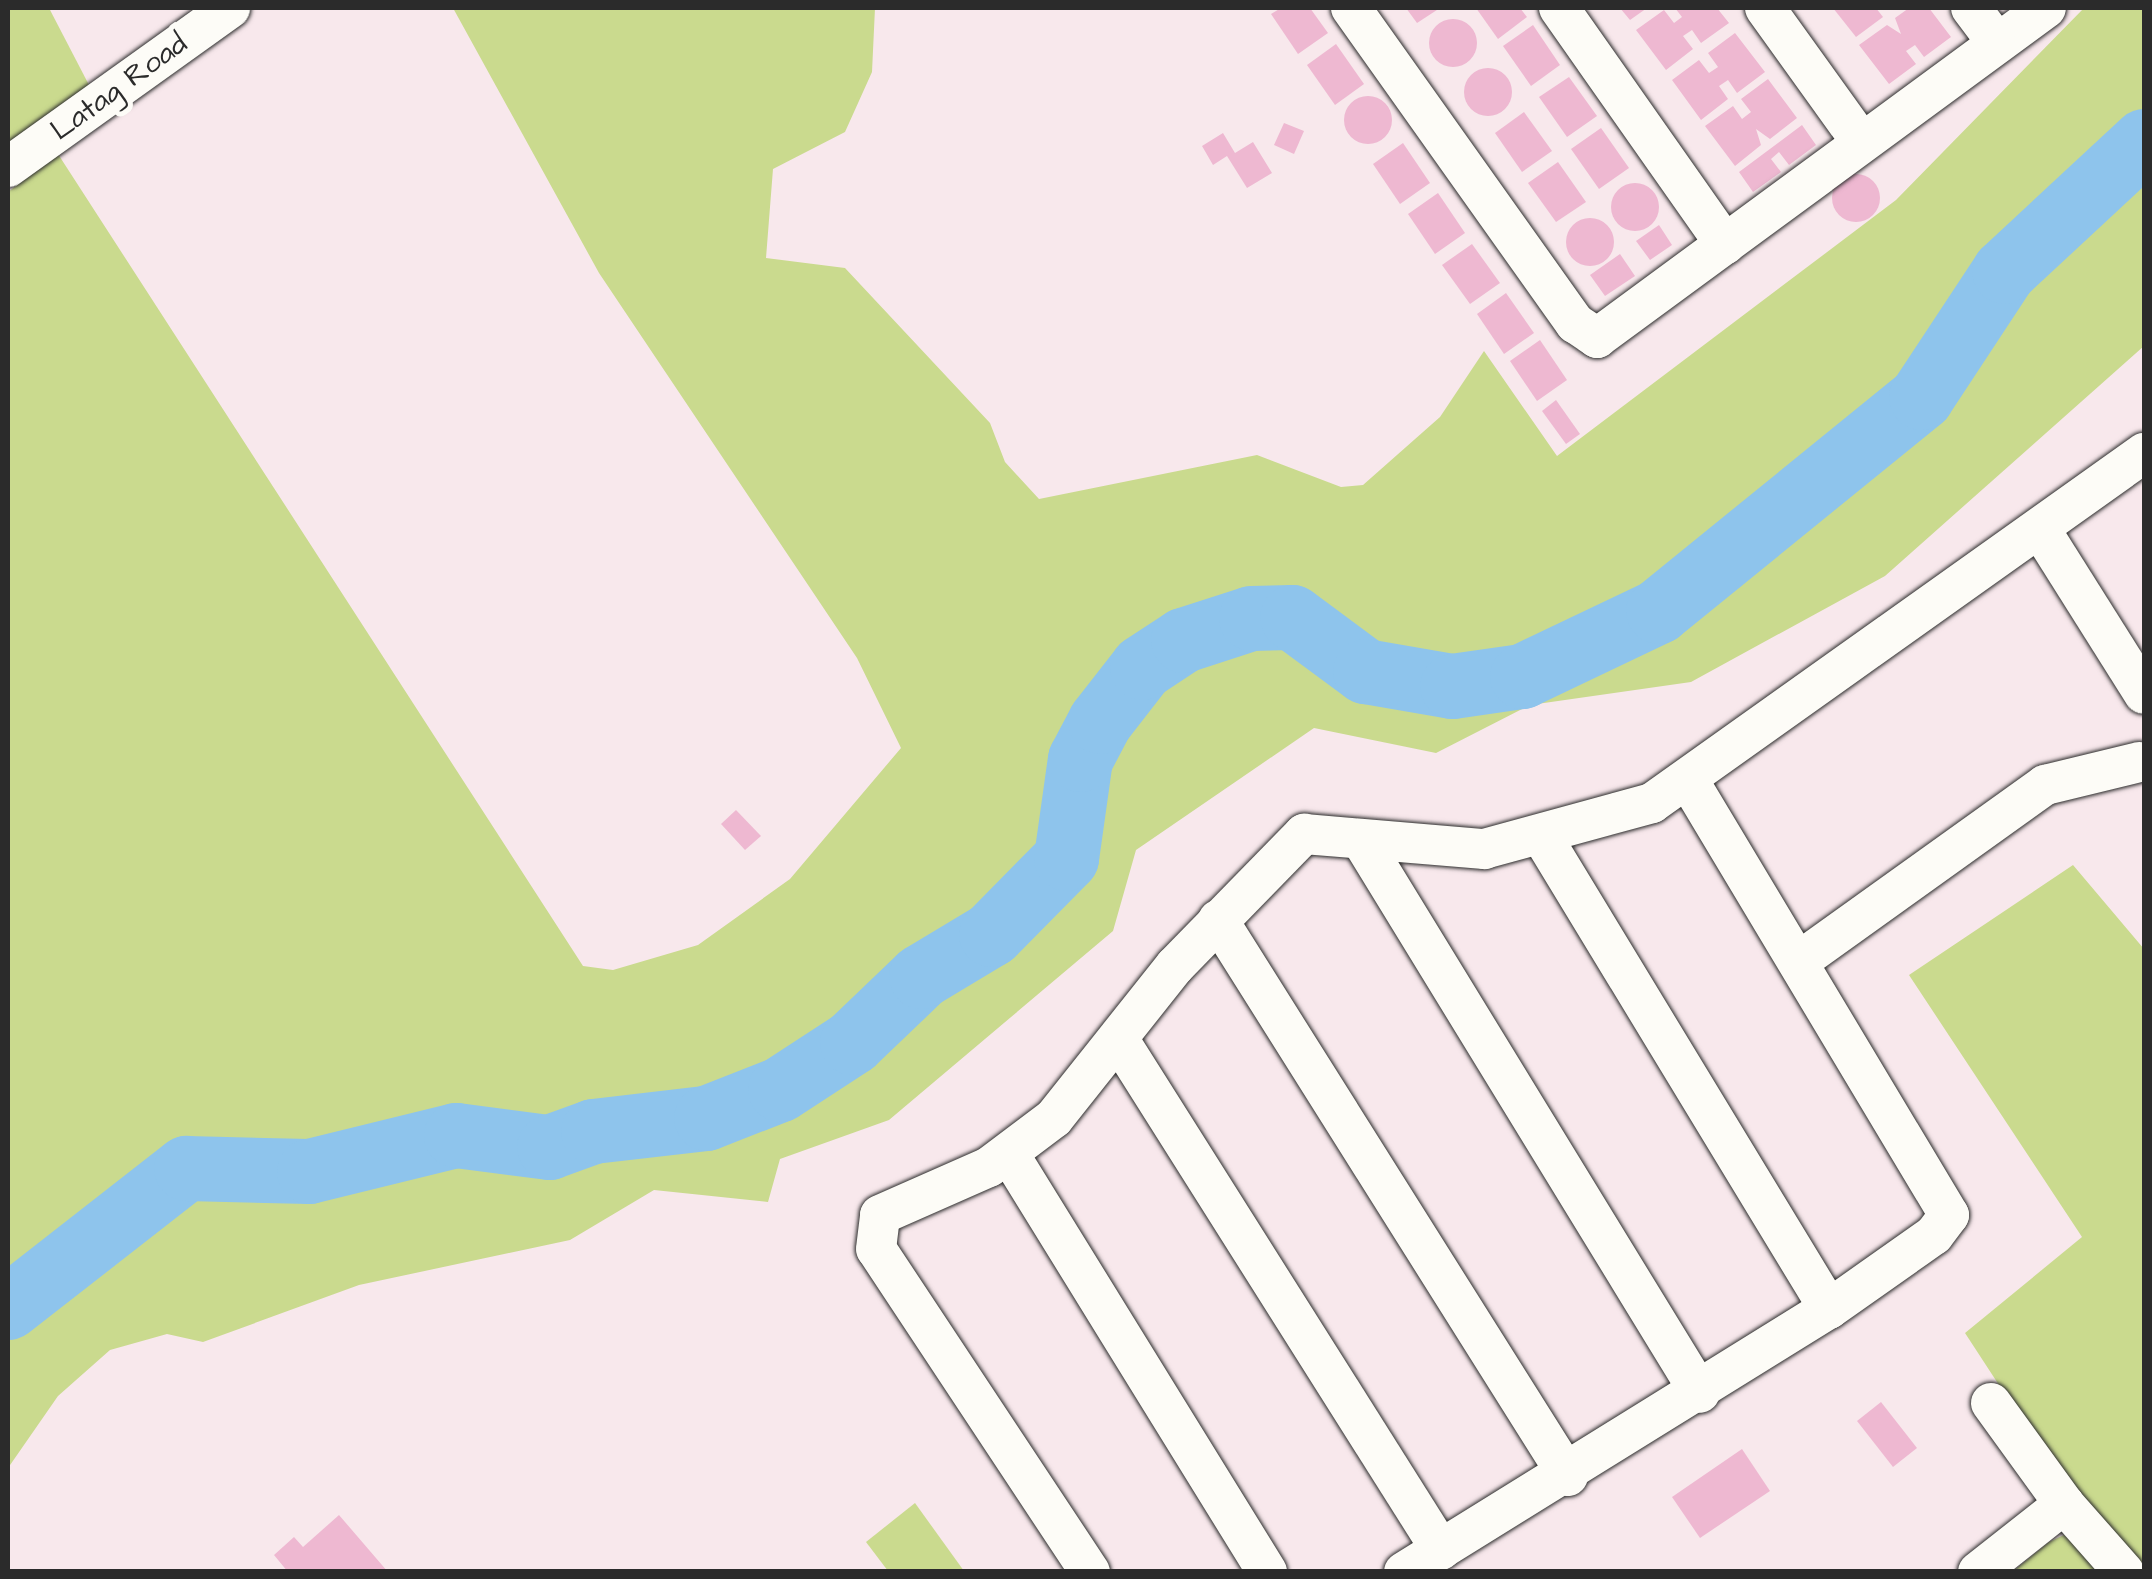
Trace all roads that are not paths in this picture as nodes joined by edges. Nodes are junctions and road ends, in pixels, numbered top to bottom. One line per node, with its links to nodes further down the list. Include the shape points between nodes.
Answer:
1 (230, 8): 9 (street, Latag Road)
2 (1351, 8): 10 (street, via 1584,334 1613,332)
3 (1559, 8): 10 (street)
4 (1765, 8): 8 (street)
5 (1970, 8): 7 (street)
6 (2046, 8): 7 (street)
7 (1995, 40): 8 (street)
8 (1859, 139): 10 (street)
9 (8, 166)
10 (1725, 244)
11 (2144, 453): 12 (street)
12 (2042, 532): 13 (street); 15 (street)
13 (2144, 694)
14 (2143, 755): 19 (street, via 2045,785)
15 (1690, 783): 16 (street); 19 (street)
16 (1542, 838): 17 (street, via 1428,851); 22 (street)
17 (1362, 841): 18 (street, via 1304,834); 23 (street)
18 (1218, 920): 20 (street); 25 (street)
19 (1802, 959): 22 (street, via 1949,1215 1934,1235)
20 (1119, 1040): 21 (street, via 1054,1118); 27 (street)
21 (1008, 1154): 28 (street, via 891,1207 872,1225 872,1238); 29 (street)
22 (1828, 1309): 23 (street)
23 (1700, 1393): 25 (street)
24 (1991, 1403): 26 (street)
25 (1568, 1476): 27 (street)
26 (2064, 1504): 31 (street); 32 (street)
27 (1441, 1550): 30 (street)
28 (1090, 1572)
29 (1267, 1572)
30 (1404, 1572)
31 (1978, 1572)
32 (2124, 1572)

